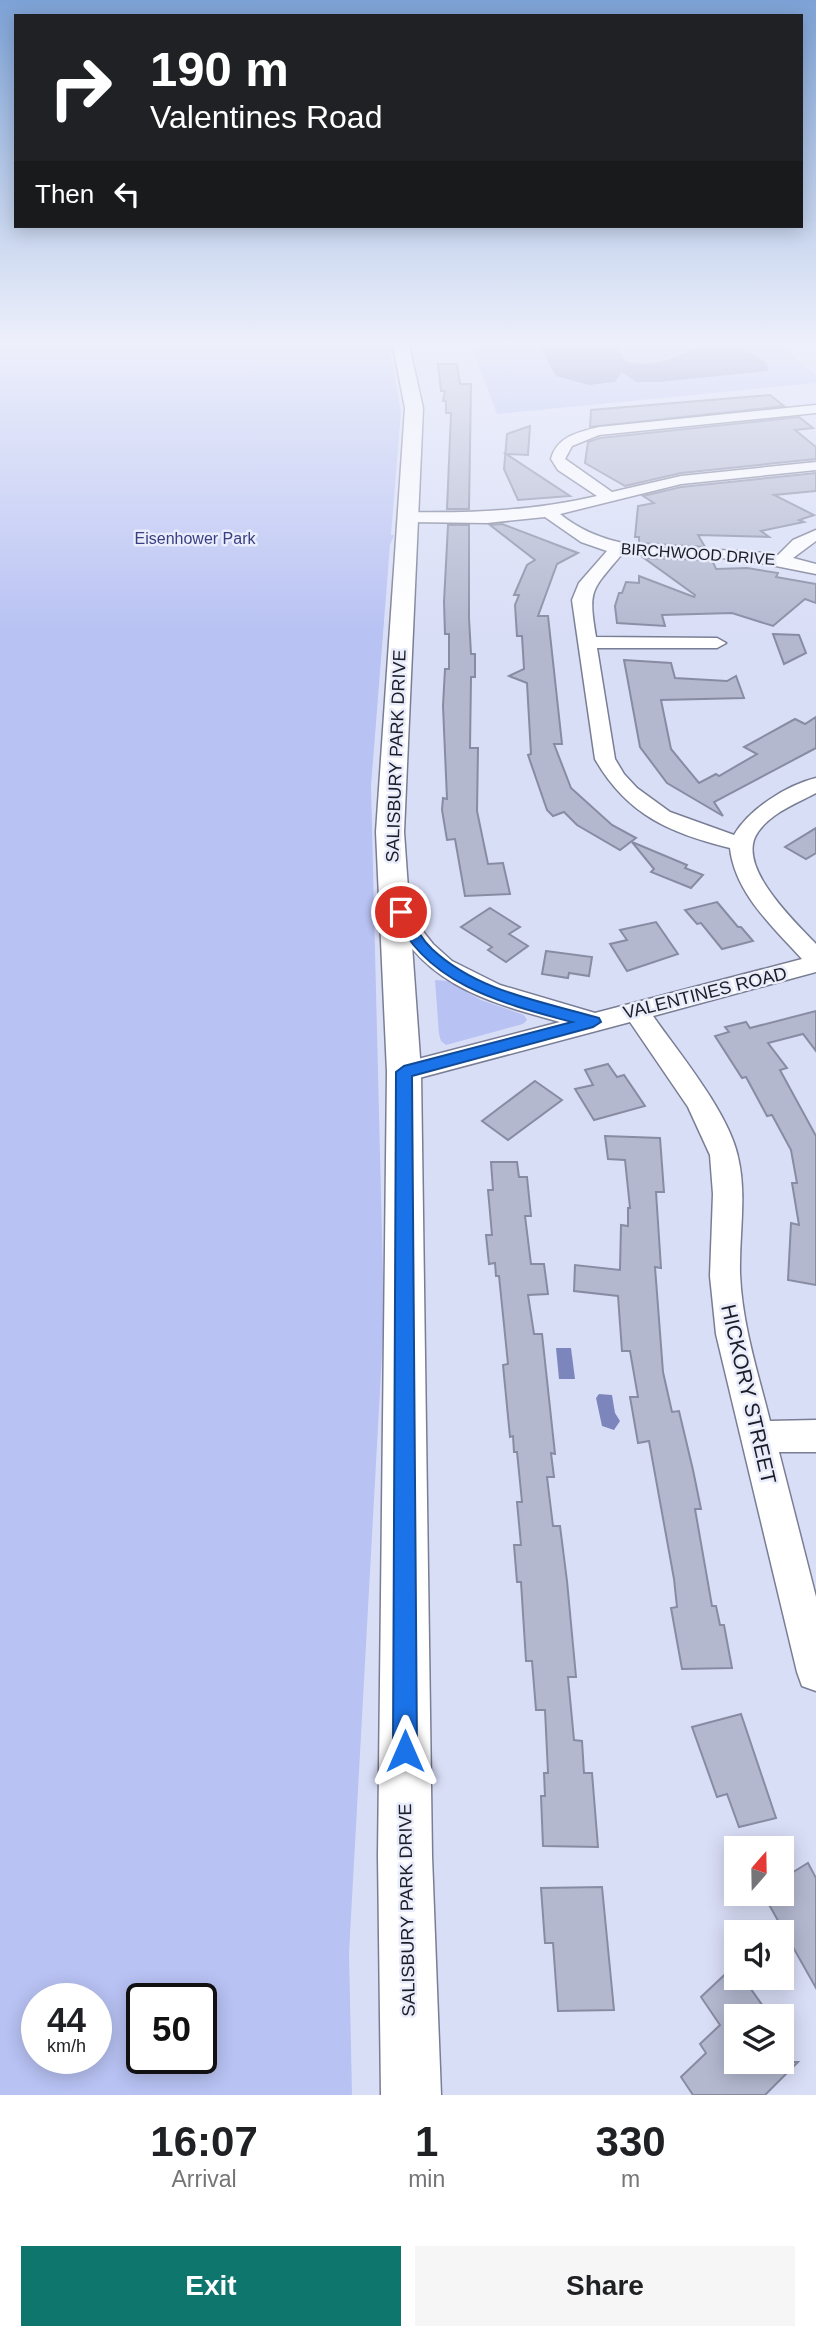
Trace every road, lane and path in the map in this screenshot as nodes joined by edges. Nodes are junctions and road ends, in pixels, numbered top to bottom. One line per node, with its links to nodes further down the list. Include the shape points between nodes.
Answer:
1 (412, 439): 6 (main road, SALISBURY PARK DRIVE)
2 (573, 439): 4 (street, via 561,447 558,459 563,467)
3 (816, 466): 4 (street, via 681,480)
4 (610, 497): 5 (street)
5 (548, 512): 6 (street, via 487,518); 8 (street, BIRCHWOOD DRIVE, via 568,530)
6 (407, 517): 15 (main road, SALISBURY PARK DRIVE, via 390,832)
7 (816, 535): 9 (street, via 799,543)
8 (617, 549): 9 (street, BIRCHWOOD DRIVE); 11 (street, via 581,594)
9 (782, 560): 10 (street, BIRCHWOOD DRIVE)
10 (816, 569)
11 (586, 642): 12 (street); 14 (street, via 602,747 616,780 663,818)
12 (717, 643)
13 (816, 784): 14 (street, via 756,821)
14 (741, 844): 16 (street, via 741,860 752,883)
15 (393, 893): 18 (street, via 409,930 426,952 464,979 510,1000); 19 (main road, SALISBURY PARK DRIVE)
16 (816, 962): 17 (street, VALENTINES ROAD)
17 (635, 1010): 18 (street, VALENTINES ROAD); 21 (street, HICKORY STREET, via 700,1103 724,1155 726,1288 740,1371)
18 (593, 1022): 19 (street, VALENTINES ROAD)
19 (404, 1072): 23 (main road, SALISBURY PARK DRIVE, via 405,1856)
20 (816, 1436): 21 (street)
21 (758, 1437): 22 (street, HICKORY STREET)
22 (816, 1672)
23 (411, 2095)

